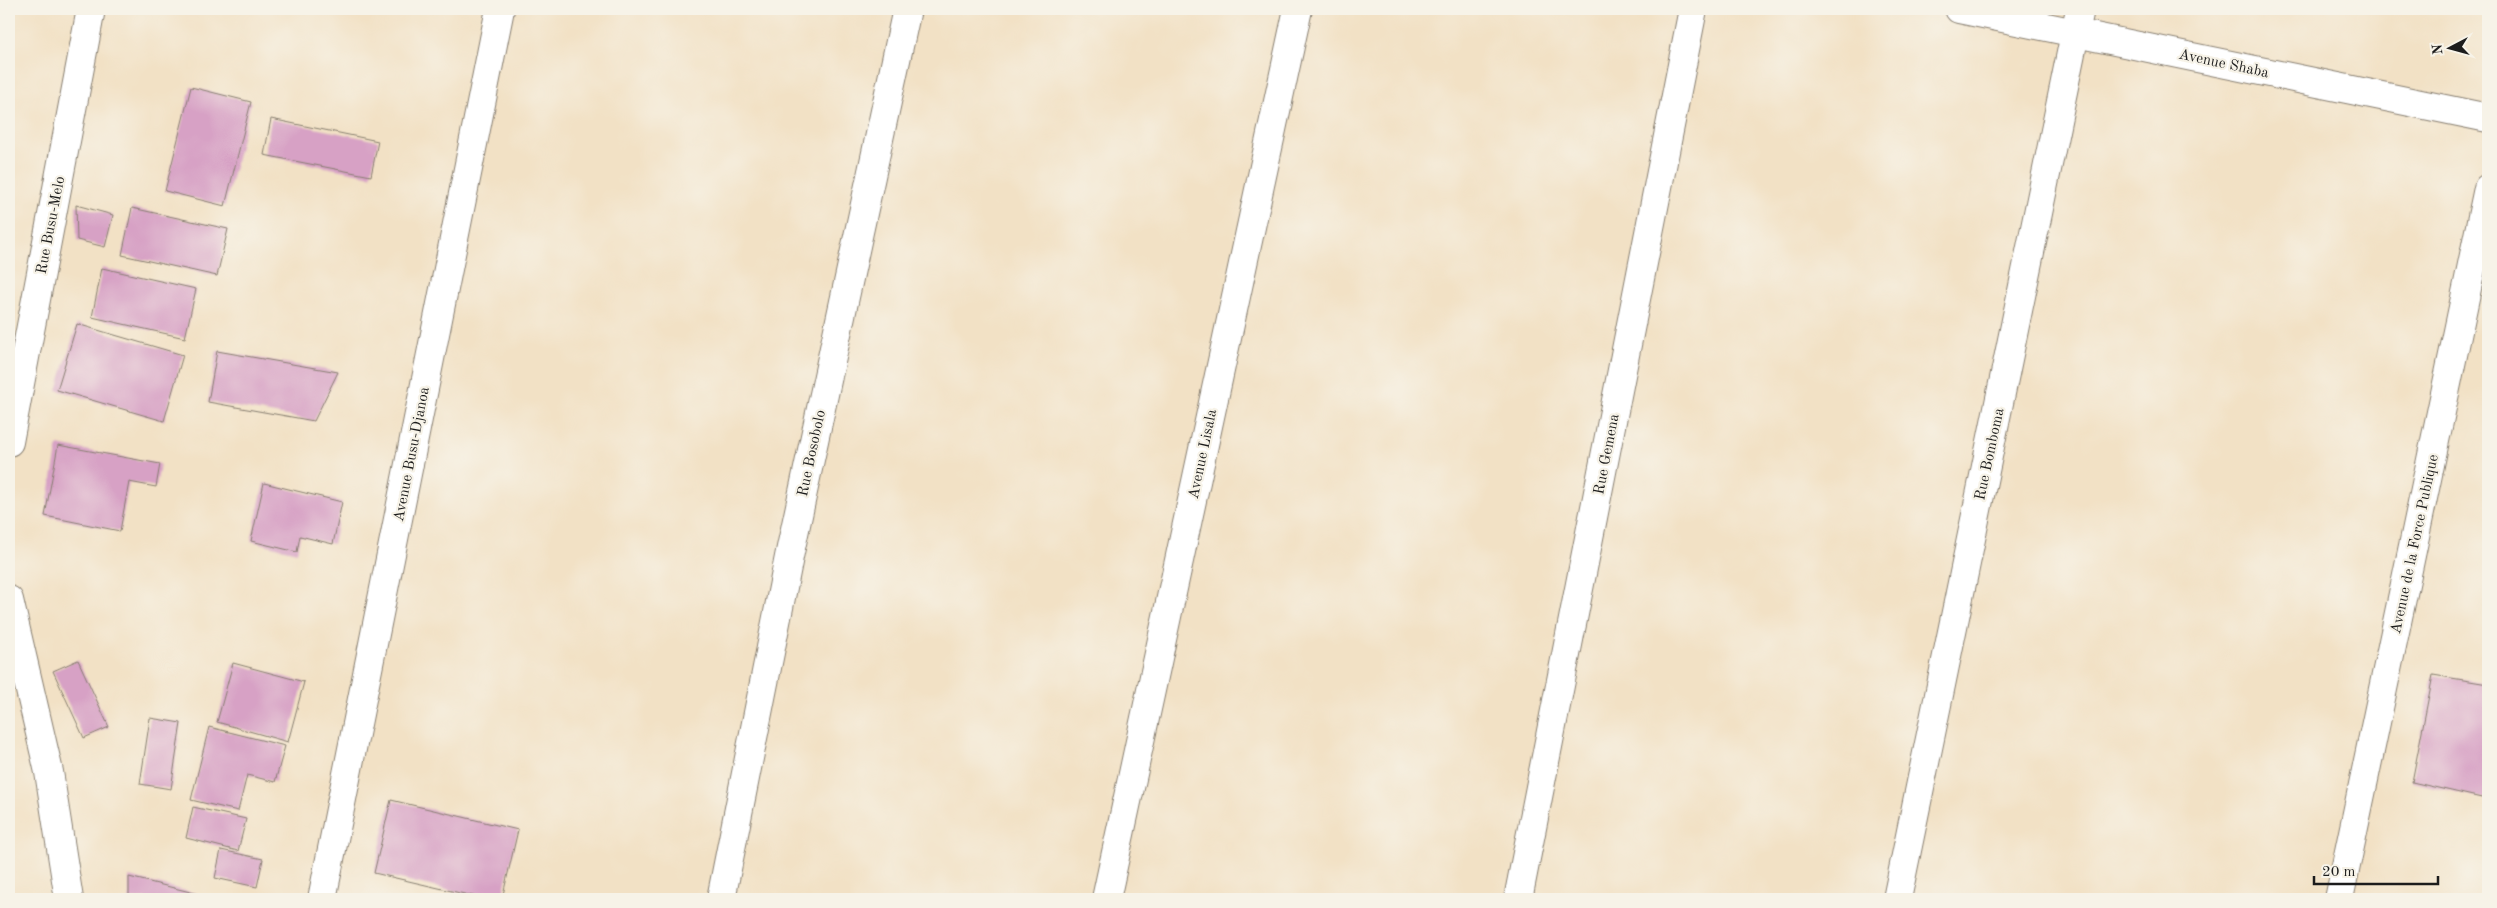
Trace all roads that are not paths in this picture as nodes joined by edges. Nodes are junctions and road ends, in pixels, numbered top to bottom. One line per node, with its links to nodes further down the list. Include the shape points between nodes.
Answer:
1 (91, 9): 10 (street, Rue Busu-Melo)
2 (500, 9): 13 (street, Avenue Busu-Djanoa)
3 (907, 9): 14 (street, Rue Bosobolo, via 791,547)
4 (1298, 9): 15 (street, Avenue Lisala)
5 (1693, 9): 16 (street, Rue Gemena)
6 (1959, 9): 7 (street, Avenue Shaba)
7 (2078, 20): 8 (street, Avenue Shaba); 17 (street, Rue Bomboma)
8 (2488, 118)
9 (2488, 188): 18 (street, Avenue de la Force Publique)
10 (9, 442)
11 (9, 600): 12 (street, via 49,772)
12 (69, 899)
13 (322, 899)
14 (722, 899)
15 (1106, 899)
16 (1518, 899)
17 (1897, 899)
18 (2339, 899)

